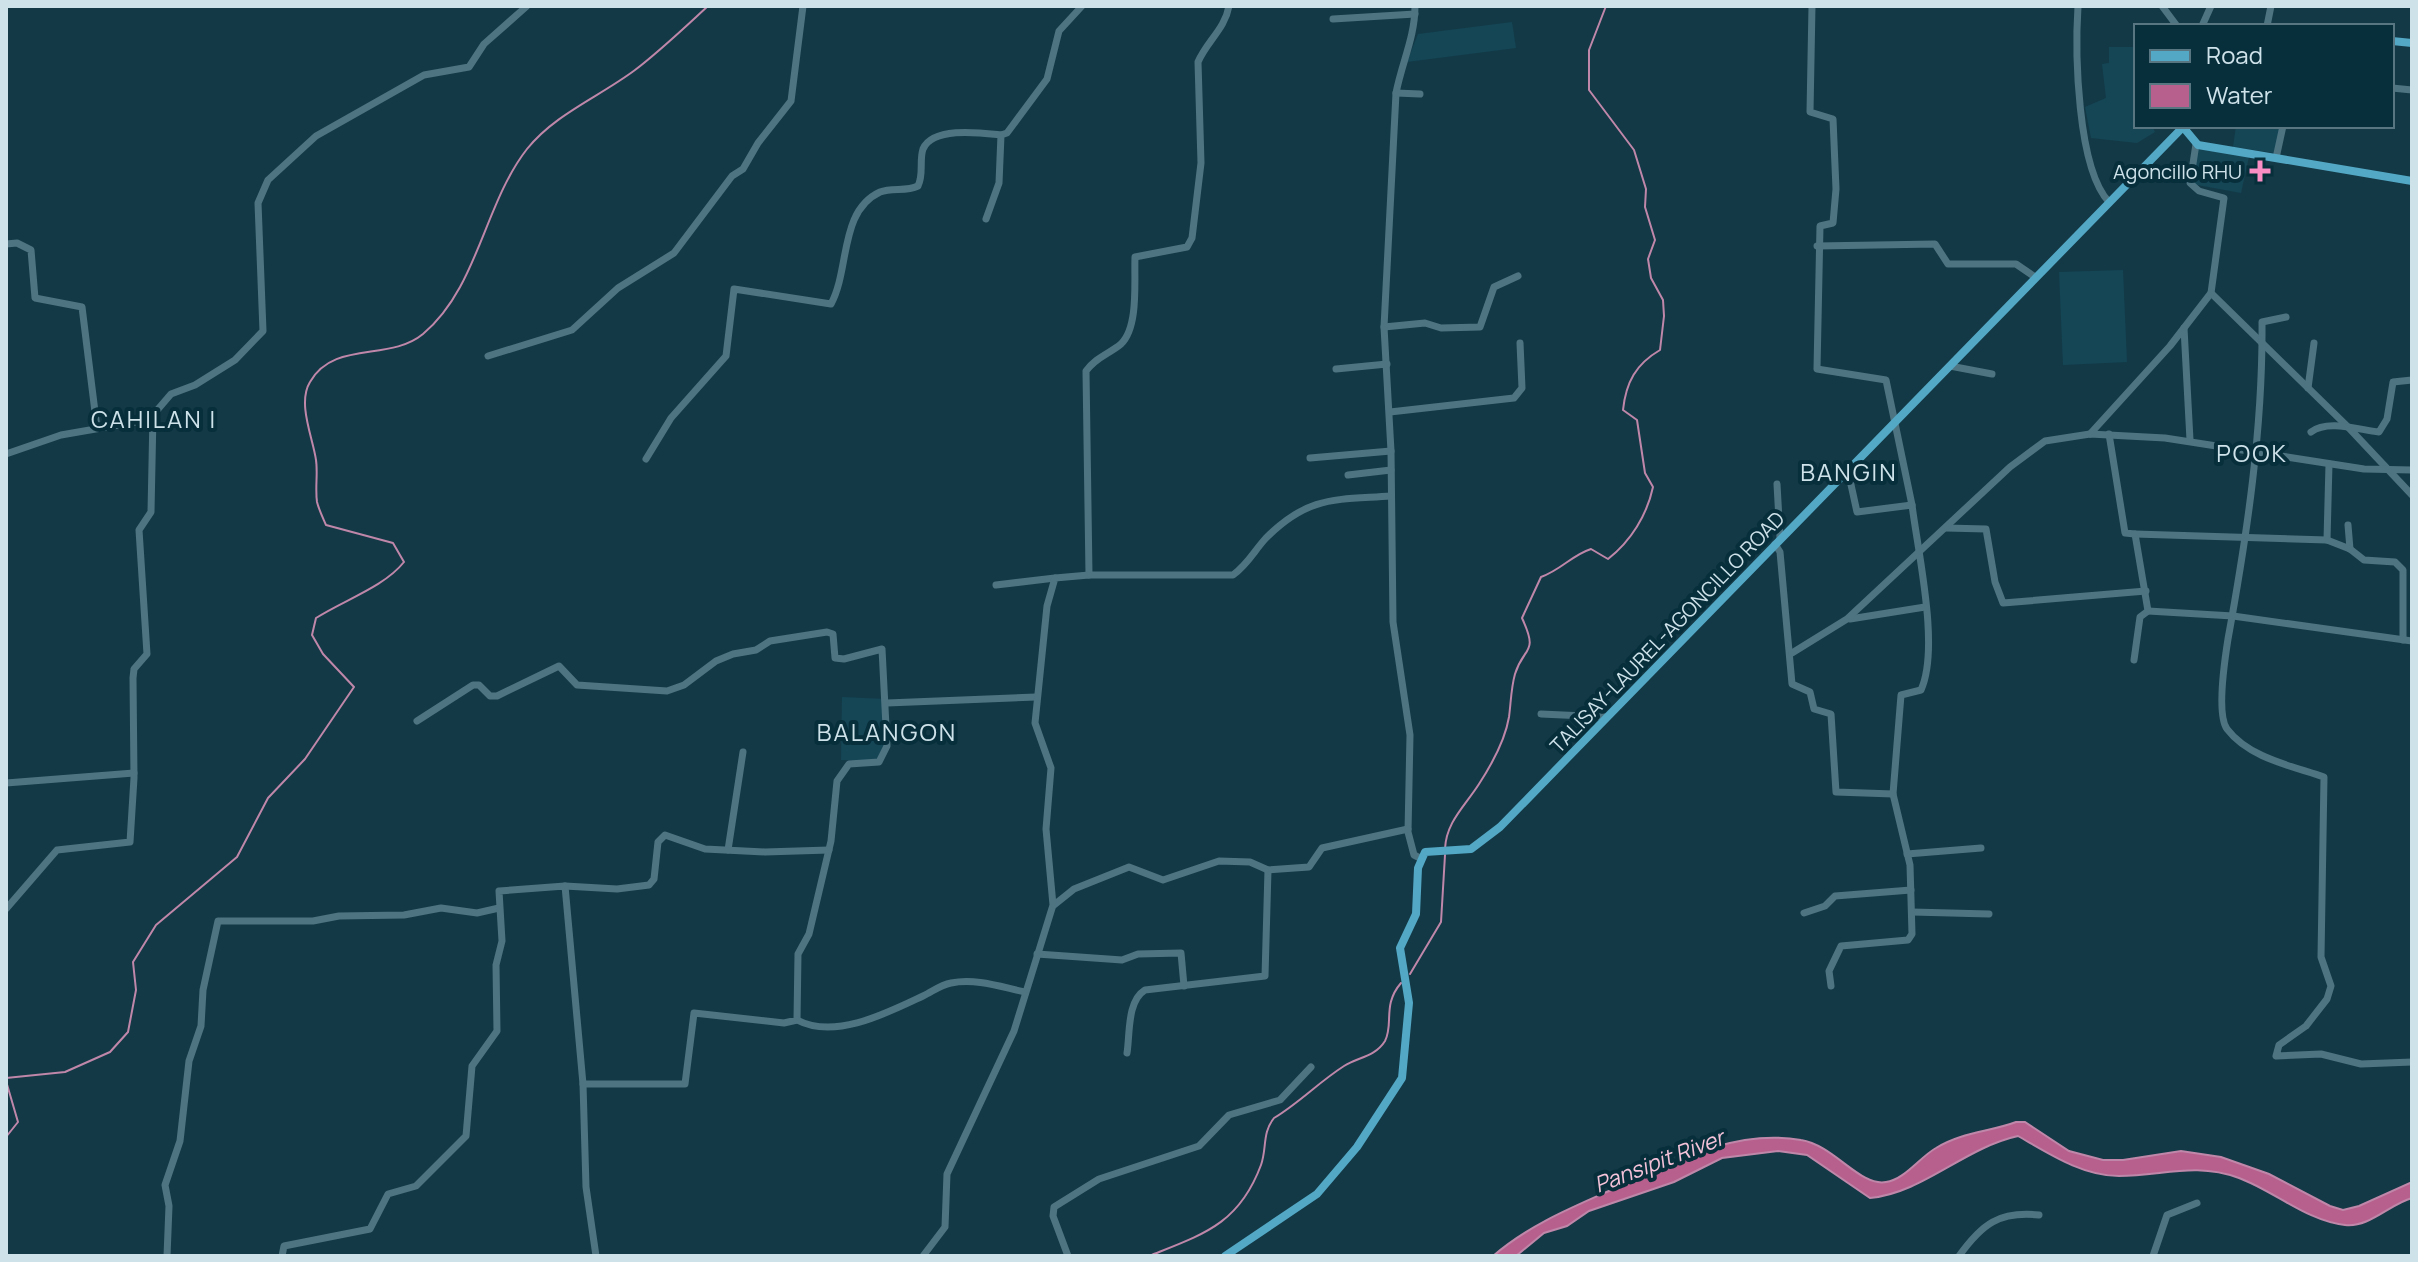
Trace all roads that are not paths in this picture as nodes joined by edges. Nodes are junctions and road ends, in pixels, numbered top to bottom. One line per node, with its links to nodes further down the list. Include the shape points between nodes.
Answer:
1 (527, 6): 41 (street, via 484,44 469,67 424,75 316,136 268,180 258,203 263,331 235,360 171,394)
2 (803, 6): 33 (street, via 791,101 674,253 618,288 572,330)
3 (1082, 6): 16 (street, via 1059,31 1038,94)
4 (1229, 6): 72 (street, via 1227,20 1198,62 1201,163 1192,238 1187,247 1135,257 1131,325 1123,342 1086,371)
5 (1812, 6): 23 (street, via 1810,112 1833,119 1836,189 1833,223 1820,226)
6 (2078, 6): 20 (street, via 2079,83 2089,158 2093,180)
7 (2162, 6): 10 (street)
8 (1415, 10): 9 (street); 11 (street, via 1412,43)
9 (1333, 19)
10 (2176, 24)
11 (1396, 93): 12 (street); 28 (street)
12 (1420, 94)
13 (2181, 128): 20 (main road, TALISAY-LAUREL-AGONCILLO ROAD)
14 (2184, 128): 17 (main road)
15 (2283, 128): 18 (street)
16 (1001, 135): 21 (street, via 999,183); 53 (street, via 960,131 926,144 918,186 884,191 863,206 851,221 845,268 831,304 734,289 726,356 671,418)
17 (2196, 144): 18 (main road); 26 (street, via 2190,183 2224,198)
18 (2276, 158): 19 (main road)
19 (2412, 181)
20 (2109, 202): 25 (main road, TALISAY-LAUREL-AGONCILLO ROAD)
21 (986, 219)
22 (6, 244): 44 (street, via 31,250 35,298 82,307)
23 (1817, 246): 25 (street, via 1935,244 1948,264 2016,264); 42 (street, via 1817,369 1886,380)
24 (1518, 276): 28 (street, via 1494,287 1480,327)
25 (2035, 277): 35 (main road, TALISAY-LAUREL-AGONCILLO ROAD)
26 (2211, 293): 29 (street); 30 (street)
27 (2286, 317): 30 (street, via 2264,320)
28 (1384, 327): 34 (street)
29 (2184, 328): 46 (street); 48 (street)
30 (2262, 342): 39 (street); 49 (street)
31 (1520, 343): 40 (street, via 1522,388 1514,398)
32 (2314, 343): 39 (street)
33 (488, 356)
34 (1387, 364): 36 (street); 40 (street)
35 (1950, 366): 37 (street); 42 (main road, TALISAY-LAUREL-AGONCILLO ROAD)
36 (1336, 369)
37 (1992, 374)
38 (2412, 380): 43 (street, via 2393,382 2387,419 2379,432)
39 (2308, 388): 43 (street)
40 (1390, 412): 50 (street)
41 (153, 419): 44 (street); 89 (street, via 151,512 139,530 147,654 134,669)
42 (1894, 424): 57 (main road, TALISAY-LAUREL-AGONCILLO ROAD); 63 (street)
43 (2348, 427): 45 (street); 58 (street)
44 (97, 428): 51 (street)
45 (2311, 432)
46 (2090, 434): 47 (street); 65 (street, via 2045,441)
47 (2109, 434): 48 (street); 66 (street, via 2125,533)
48 (2190, 440): 49 (street)
49 (2256, 450): 54 (street); 67 (street)
50 (1391, 451): 52 (street); 55 (street)
51 (6, 454)
52 (1310, 458)
53 (646, 459)
54 (2329, 464): 58 (street); 68 (street)
55 (1391, 470): 59 (street); 62 (street)
56 (2412, 470): 58 (street)
57 (1848, 471): 63 (street, via 1857,512); 69 (main road, TALISAY-LAUREL-AGONCILLO ROAD)
58 (2386, 471): 61 (street)
59 (1348, 475)
60 (1777, 484): 69 (street)
61 (2412, 495)
62 (1391, 496): 72 (street, via 1315,502 1265,540 1233,575); 92 (street, via 1393,622 1410,735)
63 (1912, 505): 71 (street)
64 (2348, 525): 70 (street)
65 (1946, 528): 71 (street); 75 (street, via 1986,529 2003,603)
66 (2135, 534): 67 (street); 75 (street)
67 (2245, 535): 68 (street); 78 (street)
68 (2327, 540): 70 (street)
69 (1777, 541): 81 (street); 86 (main road, TALISAY-LAUREL-AGONCILLO ROAD)
70 (2350, 549): 80 (street, via 2364,560 2401,565)
71 (1919, 557): 76 (street); 79 (street)
72 (1089, 575): 73 (street)
73 (1055, 578): 74 (street); 83 (street)
74 (996, 585)
75 (2146, 591): 77 (street)
76 (1925, 607): 79 (street); 91 (street, via 1925,680 1921,690 1901,695)
77 (2148, 611): 78 (street); 82 (street, via 2140,617)
78 (2233, 616): 80 (street); 113 (street, via 2224,662 2225,727 2245,747 2324,777 2321,957 2331,986 2306,1026 2279,1045 2276,1056 2321,1054 2361,1064)
79 (1847, 619): 81 (street)
80 (2408, 641)
81 (1792, 653): 91 (street, via 1792,684 1810,692 1814,709 1831,714 1836,792)
82 (2134, 660)
83 (1036, 697): 84 (street); 101 (street, via 1037,736 1051,768 1046,829)
84 (887, 703): 87 (street, via 882,649 835,658 833,634 827,632 770,641 733,654 667,691 577,685 559,666 497,696 473,685); 95 (street, via 882,758 849,764 837,781)
85 (1541, 714): 86 (street)
86 (1607, 717): 97 (main road, TALISAY-LAUREL-AGONCILLO ROAD, via 1483,843 1471,849 1436,849)
87 (417, 721)
88 (743, 752): 94 (street)
89 (134, 773): 90 (street); 103 (street, via 130,842 57,850)
90 (6, 783)
91 (1893, 794): 96 (street)
92 (1408, 829): 97 (street, via 1410,846); 98 (street, via 1322,848 1309,867)
93 (1981, 848): 96 (street)
94 (728, 850): 95 (street); 99 (street, via 705,849 665,835 658,842 649,885)
95 (829, 850): 111 (street, via 809,934 798,954)
96 (1907, 854): 100 (street)
97 (1420, 858): 118 (main road, via 1416,914 1400,948 1409,1003 1402,1078 1357,1147 1317,1194)
98 (1268, 870): 101 (street, via 1250,862 1219,861 1163,880 1129,867 1074,889); 108 (street, via 1265,976)
99 (565, 886): 102 (street, via 501,889); 115 (street)
100 (1911, 890): 104 (street); 105 (street, via 1835,896)
101 (1053, 905): 107 (street)
102 (499, 908): 119 (street, via 477,913 441,908 313,921 218,921 201,1026 189,1061 180,1141 165,1185); 120 (street, via 497,1031 472,1066 466,1136 416,1186 388,1194 370,1229 284,1246)
103 (6, 909)
104 (1912, 912): 106 (street); 109 (street, via 1908,940 1841,946 1829,971)
105 (1804, 913)
106 (1989, 914)
107 (1037, 954): 108 (street, via 1122,960 1138,954 1181,953); 110 (street)
108 (1184, 986): 112 (street, via 1138,994)
109 (1831, 986)
110 (1025, 992): 111 (street, via 970,980 941,986 849,1025 811,1027); 122 (street, via 1014,1031 947,1174 945,1227)
111 (797, 1020): 115 (street, via 694,1013 685,1084)
112 (1127, 1053)
113 (2412, 1062)
114 (1311, 1067): 123 (street, via 1280,1100 1229,1115 1199,1146 1099,1179 1054,1207)
115 (583, 1084): 121 (street, via 586,1187)
116 (2197, 1203): 127 (street, via 2167,1215)
117 (2039, 1215): 126 (street, via 2012,1212 1978,1232)
118 (1240, 1246): 124 (main road); 125 (street)
119 (167, 1256)
120 (282, 1256)
121 (596, 1256)
122 (923, 1256)
123 (1068, 1256)
124 (1225, 1256)
125 (1244, 1256)
126 (1959, 1256)
127 (2153, 1256)

